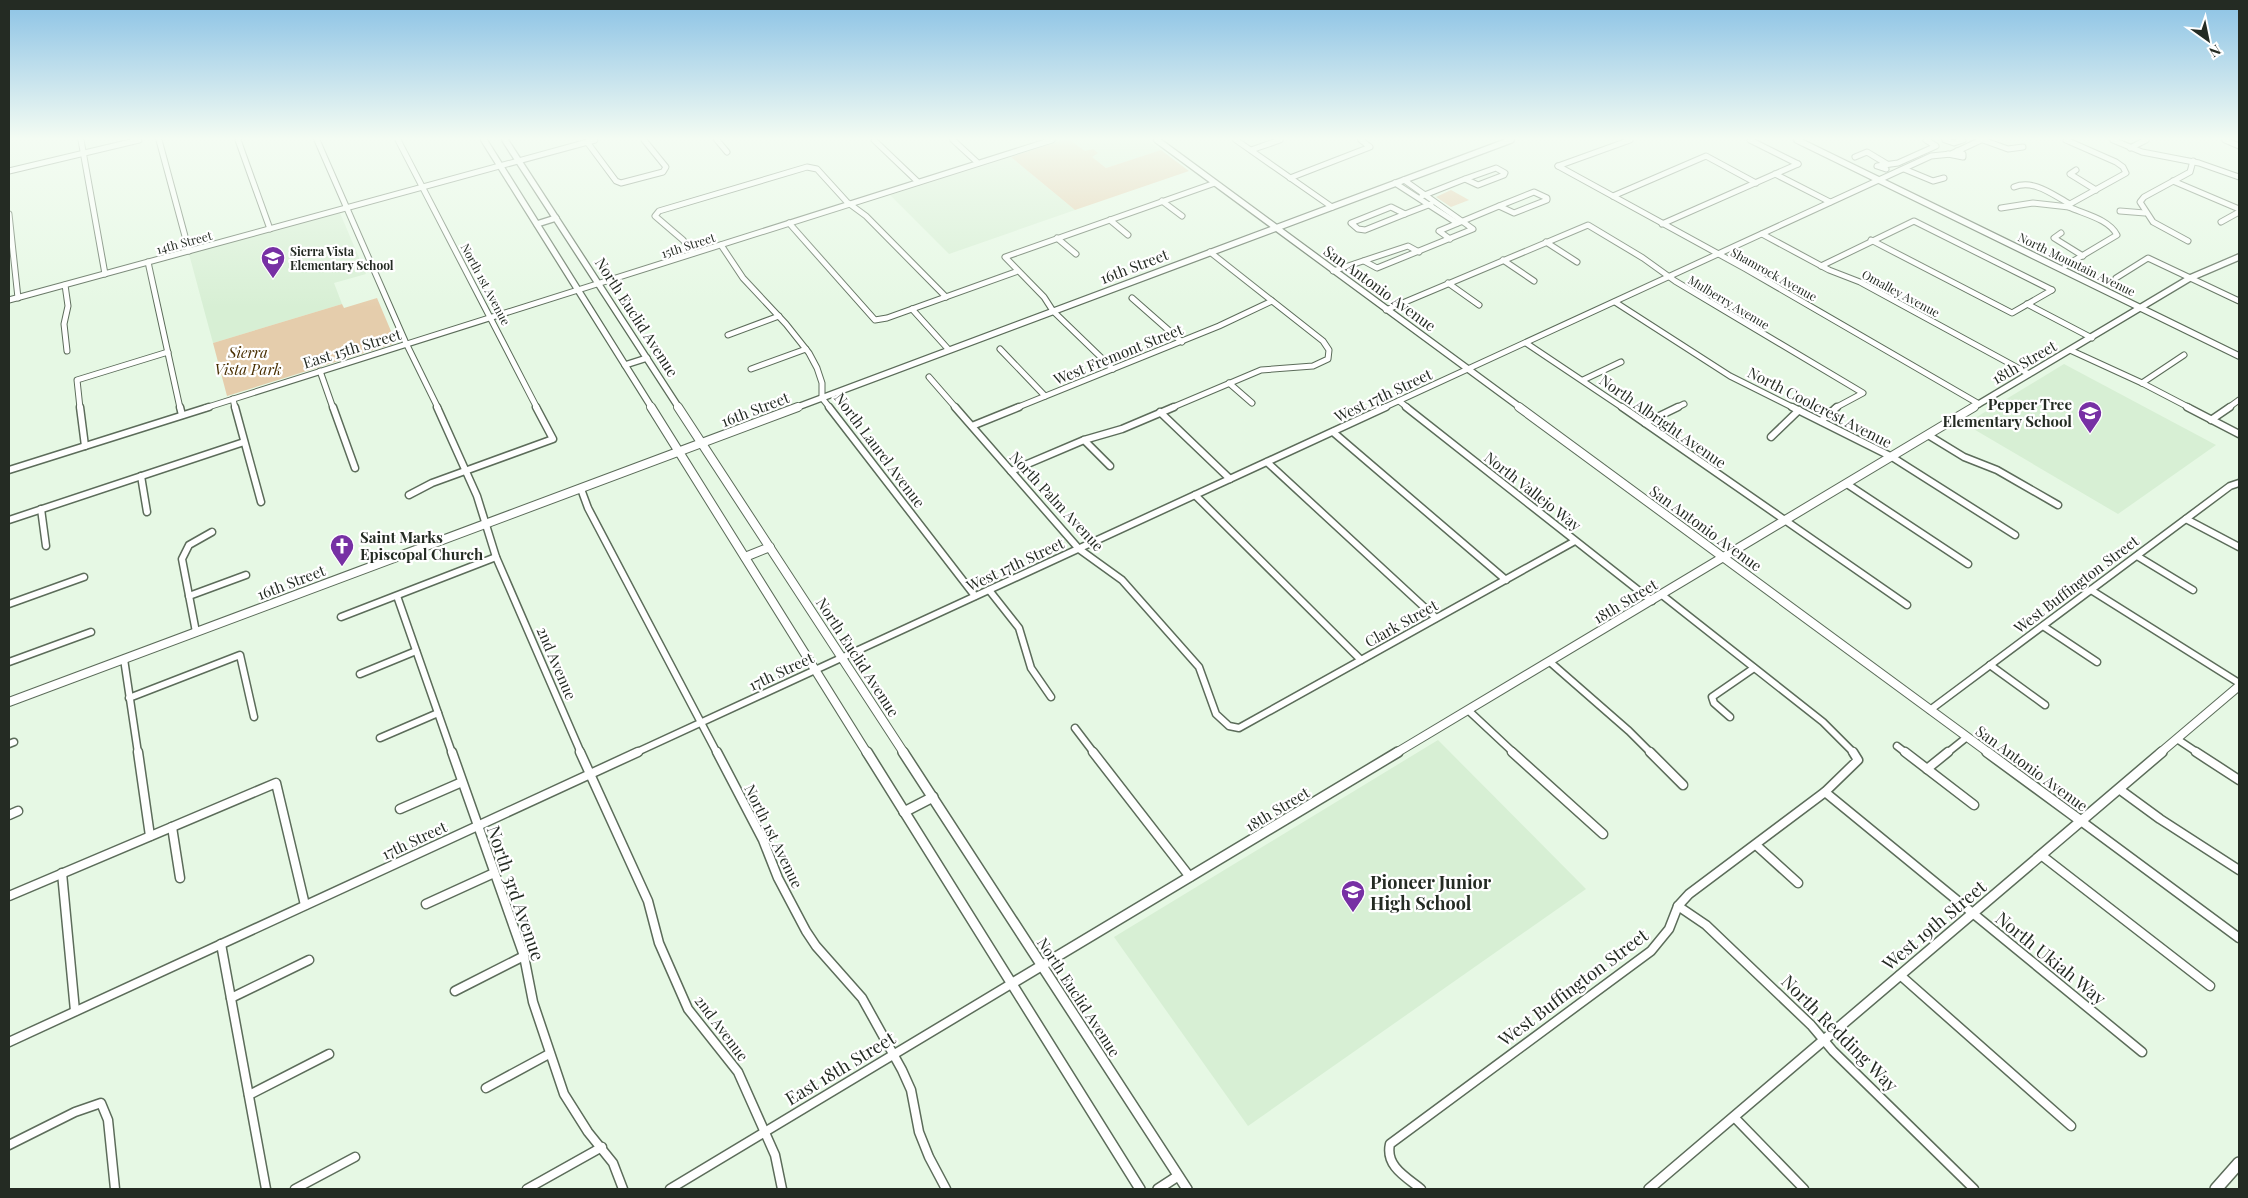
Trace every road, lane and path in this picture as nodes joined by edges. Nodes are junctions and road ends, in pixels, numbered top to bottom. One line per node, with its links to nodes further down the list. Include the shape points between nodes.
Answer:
1 (91, 196): 81 (street)
2 (175, 196): 65 (street)
3 (258, 196): 55 (street)
4 (342, 196): 39 (street, 2nd Avenue)
5 (391, 196): 39 (street, 14th Street)
6 (428, 196): 105 (street, North 1st Avenue)
7 (519, 196): 52 (main road)
8 (542, 196): 47 (main road, North Euclid Avenue)
9 (712, 196): 68 (street, via 655,216)
10 (841, 196): 34 (street)
11 (874, 196): 34 (street, 15th Street)
12 (1177, 196): 31 (street)
13 (1232, 196): 54 (main road, San Antonio Avenue)
14 (1316, 196): 38 (street)
15 (1361, 196): 38 (main road, 16th Street)
16 (1415, 196): 30 (street)
17 (1424, 196): 30 (street); 32 (street)
18 (1524, 196): 37 (street)
19 (1542, 196): 37 (street, via 1547,198 1514,213)
20 (1613, 196): 53 (street, Shamrock Avenue)
21 (1726, 196): 53 (street)
22 (1818, 196): 33 (street)
23 (1844, 196): 33 (street, West 17th Street)
24 (1916, 196): 100 (main road, North Mountain Avenue)
25 (1917, 196): 78 (main road, North Mountain Avenue)
26 (2052, 196): 36 (street)
27 (2086, 196): 36 (street)
28 (2146, 196): 43 (street, via 2140,202)
29 (2206, 196): 42 (street)
30 (1418, 198): 35 (street)
31 (1162, 201): 46 (street); 48 (street)
32 (1435, 202): 35 (street); 49 (street)
33 (1830, 202): 57 (street, West 17th Street)
34 (849, 204): 51 (street, 15th Street); 91 (street, via 866,216)
35 (1429, 205): 44 (street); 49 (street)
36 (2070, 205): 40 (street, via 2033,203); 71 (street, via 2104,222 2116,233 2116,237)
37 (1499, 206): 49 (street)
38 (1332, 207): 54 (main road, 16th Street)
39 (347, 208): 55 (street, 14th Street); 110 (street, 2nd Avenue)
40 (2001, 208)
41 (2120, 211): 43 (street)
42 (2239, 211): 50 (street)
43 (2145, 213): 62 (street, via 2156,225)
44 (1406, 214): 44 (street, via 1365,230 1351,223 1391,207)
45 (9, 215): 92 (street)
46 (1182, 216)
47 (556, 218): 52 (main road); 86 (main road, North Euclid Avenue)
48 (1110, 220): 58 (street); 59 (street)
49 (1460, 222): 60 (street, via 1439,231); 60 (street, via 1472,226 1472,230)
50 (2221, 222)
51 (789, 223): 64 (street, 15th Street); 101 (street, via 875,320)
52 (537, 224): 90 (main road)
53 (1662, 224): 70 (street, Shamrock Avenue)
54 (1275, 228): 66 (main road, 16th Street); 79 (main road, San Antonio Avenue)
55 (270, 229): 65 (street, 14th Street)
56 (2061, 233): 71 (street, via 2054,238)
57 (1762, 234): 70 (street, West 17th Street); 77 (street, Omalley Avenue)
58 (1128, 235)
59 (1057, 238): 69 (street); 80 (street, via 1005,257)
60 (1450, 239): 67 (street)
61 (1872, 240): 77 (street); 98 (street, via 2012,313); 98 (street, via 1914,221 2052,290)
62 (2188, 241)
63 (1546, 242): 72 (street); 76 (street); 82 (street, Mulberry Avenue, via 1588,225)
64 (721, 245): 68 (street, 15th Street); 104 (street, North Laurel Avenue, via 752,289)
65 (190, 251): 75 (street, 14th Street)
66 (1210, 252): 95 (street); 103 (main road, 16th Street)
67 (1419, 252): 74 (street, via 1408,246); 74 (street, via 1378,268)
68 (693, 253): 86 (street, 15th Street)
69 (1076, 254)
70 (1717, 254): 82 (street, West 17th Street); 139 (street, Shamrock Avenue)
71 (2083, 256): 78 (street)
72 (1503, 260): 85 (street); 87 (street)
73 (2237, 260): 84 (main road, 18th Street)
74 (1364, 261): 79 (street)
75 (148, 262): 81 (street, 14th Street); 117 (street)
76 (1578, 262)
77 (1821, 266): 127 (street, Omalley Avenue, via 1860,282)
78 (2065, 266): 100 (main road, North Mountain Avenue)
79 (1333, 270): 102 (main road, San Antonio Avenue)
80 (1018, 271): 91 (street); 103 (street)
81 (105, 274): 88 (street, 14th Street)
82 (1668, 277): 97 (street, West 17th Street); 144 (street, Mulberry Avenue, via 1863,393 1835,408)
83 (2116, 278): 84 (street, via 2148,258)
84 (2190, 278): 96 (street); 100 (main road, 18th Street)
85 (1534, 281)
86 (600, 283): 89 (street, 15th Street); 120 (main road, North Euclid Avenue)
87 (1448, 283): 99 (street); 102 (street)
88 (65, 285): 92 (street, 14th Street); 115 (street)
89 (588, 287): 90 (street, East 15th Street)
90 (578, 290): 105 (street, East 15th Street); 122 (main road)
91 (946, 297): 101 (street)
92 (18, 298): 94 (street, 14th Street)
93 (1132, 298): 108 (street)
94 (9, 300)
95 (1272, 301): 108 (street, West Fremont Street); 130 (street, via 1323,341 1330,355 1322,364 1273,366)
96 (2239, 301)
97 (1615, 302): 109 (street, West 17th Street); 140 (street, North Coolcrest Avenue, via 1730,376)
98 (2027, 304): 107 (street)
99 (1479, 305)
100 (2142, 306): 107 (main road, 18th Street); 116 (main road, North Mountain Avenue); 119 (main road, North Mountain Avenue)
101 (912, 309): 113 (street)
102 (1386, 310): 125 (main road, San Antonio Avenue)
103 (1053, 311): 113 (main road, 16th Street); 123 (street)
104 (779, 316): 106 (street); 111 (street, North Laurel Avenue)
105 (492, 317): 110 (street, East 15th Street); 161 (street, North 1st Avenue, via 553,439)
106 (728, 335)
107 (2092, 338): 114 (main road, 18th Street)
108 (1182, 342): 123 (street, West Fremont Street)
109 (1526, 343): 125 (street, West 17th Street); 129 (street, North Albright Avenue)
110 (406, 344): 126 (street, East 15th Street); 161 (street, 2nd Avenue)
111 (806, 349): 124 (street); 133 (street, North Laurel Avenue, via 818,369)
112 (1000, 349): 132 (street)
113 (949, 350): 133 (main road, 16th Street)
114 (2070, 350): 127 (main road, 18th Street); 131 (street)
115 (67, 351)
116 (2239, 351)
117 (168, 352): 142 (street); 154 (street, via 77,380)
118 (2184, 356): 131 (street)
119 (2239, 356)
120 (647, 358): 122 (main road); 153 (main road, North Euclid Avenue)
121 (1621, 362): 129 (street)
122 (625, 365): 155 (main road)
123 (1113, 368): 132 (street, West Fremont Street)
124 (751, 369)
125 (1468, 370): 136 (street, West 17th Street); 188 (main road, San Antonio Avenue)
126 (320, 372): 134 (street, East 15th Street); 159 (street)
127 (2029, 374): 139 (main road, 18th Street)
128 (929, 377): 146 (street, North Palm Avenue)
129 (1583, 380): 145 (street, North Albright Avenue)
130 (1229, 383): 137 (street); 141 (street)
131 (2142, 383): 143 (street)
132 (1045, 396): 146 (street, West Fremont Street)
133 (822, 398): 153 (main road, 16th Street); 199 (street, North Laurel Avenue)
134 (233, 399): 142 (street, East 15th Street); 152 (street)
135 (2239, 400): 143 (street)
136 (1399, 402): 147 (street, West 17th Street); 180 (street, North Vallejo Way)
137 (1252, 403)
138 (1684, 404): 145 (street)
139 (1979, 404): 149 (main road, 18th Street)
140 (1799, 410): 144 (street, North Coolcrest Avenue); 150 (street)
141 (1160, 412): 151 (street, via 1122,429); 164 (street)
142 (182, 415): 154 (street, East 15th Street)
143 (2211, 420): 148 (street)
144 (1822, 421): 156 (street, North Coolcrest Avenue)
145 (1645, 423): 176 (street, North Albright Avenue)
146 (972, 426): 162 (street, North Palm Avenue)
147 (1333, 432): 157 (street, West 17th Street); 192 (street)
148 (2239, 434)
149 (1928, 435): 156 (main road, 18th Street); 171 (street)
150 (1771, 437)
151 (1084, 440): 158 (street); 162 (street)
152 (244, 442): 163 (street); 170 (street)
153 (702, 443): 155 (main road, 16th Street); 182 (main road, North Euclid Avenue)
154 (85, 446): 160 (street, East 15th Street)
155 (679, 452): 167 (main road, 16th Street); 187 (main road)
156 (1892, 457): 166 (main road, 18th Street); 179 (street, North Coolcrest Avenue)
157 (1267, 462): 164 (street, West 17th Street); 204 (street)
158 (1110, 466)
159 (355, 468)
160 (9, 470)
161 (466, 470): 168 (street); 177 (street, 2nd Avenue)
162 (1011, 471): 184 (street, North Palm Avenue)
163 (141, 476): 172 (street); 173 (street)
164 (1230, 479): 169 (street, West 17th Street)
165 (2239, 482): 174 (street, West Buffington Street)
166 (1847, 484): 176 (main road, 18th Street); 189 (street)
167 (581, 489): 177 (main road, 16th Street); 230 (street, North 1st Avenue, via 588,508)
168 (409, 495)
169 (1195, 496): 184 (street, West 17th Street); 211 (street)
170 (261, 502)
171 (2058, 506)
172 (41, 509): 175 (street); 181 (street)
173 (147, 512)
174 (2186, 519): 183 (street); 185 (street, West Buffington Street)
175 (9, 520)
176 (1786, 521): 188 (main road, 18th Street); 202 (street, North Albright Avenue)
177 (486, 524): 186 (street, 2nd Avenue); 207 (main road, 16th Street)
178 (212, 532): 197 (street, via 186,546 182,552)
179 (2015, 534)
180 (1575, 541): 192 (street, Clark Street); 200 (street, North Vallejo Way)
181 (46, 546)
182 (770, 547): 187 (main road); 209 (main road, North Euclid Avenue)
183 (2239, 547)
184 (1079, 548): 193 (street, West 17th Street); 232 (street, North Palm Avenue, via 1122,580 1200,667 1208,697 1223,721 1228,726)
185 (2137, 556): 194 (street, West Buffington Street); 195 (street)
186 (496, 557): 198 (street); 238 (street, 2nd Avenue)
187 (745, 557): 218 (main road)
188 (1724, 558): 196 (main road, 18th Street); 226 (main road, San Antonio Avenue)
189 (1968, 564)
190 (246, 575): 197 (street)
191 (84, 577): 201 (street)
192 (1506, 580): 204 (street, Clark Street)
193 (989, 590): 199 (street, West 17th Street); 221 (street, via 1019,628 1031,668)
194 (2091, 590): 205 (street, West Buffington Street); 220 (street)
195 (2193, 590)
196 (1662, 595): 200 (main road, 18th Street); 217 (street)
197 (189, 596): 207 (street)
198 (397, 596): 203 (street); 208 (street, North 3rd Avenue)
199 (976, 596): 209 (street, West 17th Street)
200 (1652, 601): 213 (main road, 18th Street)
201 (9, 604)
202 (1907, 605)
203 (341, 617)
204 (1436, 618): 211 (street, Clark Street)
205 (2043, 626): 214 (street); 216 (street, West Buffington Street)
206 (91, 632): 212 (street)
207 (196, 632): 210 (main road, 16th Street)
208 (416, 651): 219 (street); 227 (street, North 3rd Avenue)
209 (842, 658): 215 (street, West 17th Street); 244 (main road, North Euclid Avenue)
210 (124, 659): 222 (street); 223 (main road, 16th Street)
211 (1361, 660): 232 (street, Clark Street)
212 (9, 662)
213 (1550, 662): 225 (main road, 18th Street); 241 (street, via 1629,731)
214 (2097, 662)
215 (830, 664): 218 (street, 17th Street)
216 (1990, 665): 224 (street); 226 (street, West Buffington Street)
217 (1754, 668): 229 (street, via 1712,697 1714,703); 243 (street, West Buffington Street, via 1835,732 1858,760)
218 (816, 670): 230 (street, 17th Street); 248 (main road)
219 (360, 674)
220 (2239, 685): 235 (main road, West 19th Street)
221 (1051, 697)
222 (129, 698): 228 (street, via 240,655); 254 (street)
223 (9, 702)
224 (2046, 705)
225 (1469, 710): 253 (street); 260 (main road, 18th Street)
226 (1930, 710): 234 (main road, San Antonio Avenue)
227 (438, 713): 233 (street); 240 (street, North 3rd Avenue)
228 (254, 717)
229 (1730, 717)
230 (702, 723): 238 (street, 17th Street); 285 (street, North 1st Avenue, via 806,931 862,998)
231 (1075, 728): 260 (street)
232 (1240, 728)
233 (380, 738)
234 (1967, 738): 237 (street); 250 (main road, San Antonio Avenue)
235 (2177, 739): 239 (street); 242 (main road, West 19th Street)
236 (1897, 746): 237 (street)
237 (1927, 768): 245 (street)
238 (590, 774): 251 (street, 17th Street); 290 (street, 2nd Avenue, via 648,901 659,943 688,1009 738,1072)
239 (2239, 780)
240 (462, 782): 246 (street); 251 (street, North 3rd Avenue)
241 (1683, 785)
242 (2119, 789): 250 (main road, West 19th Street); 257 (street)
243 (1825, 792): 255 (street, West Buffington Street); 267 (street, North Ukiah Way)
244 (933, 797): 248 (main road); 272 (main road, North Euclid Avenue)
245 (1974, 805)
246 (400, 808)
247 (18, 811): 249 (street)
248 (904, 812): 275 (main road)
249 (9, 815)
250 (2081, 821): 256 (main road, West 19th Street); 268 (street, San Antonio Avenue)
251 (477, 826): 258 (street, North 3rd Avenue); 265 (street, 17th Street)
252 (172, 827): 254 (street); 261 (street); 265 (street, via 276,783)
253 (1602, 834)
254 (150, 836): 259 (street)
255 (1756, 845): 262 (street); 266 (street, West Buffington Street, via 1689,894)
256 (2041, 855): 267 (main road, West 19th Street); 276 (street)
257 (2239, 870)
258 (494, 873): 264 (street); 270 (street, North 3rd Avenue)
259 (62, 874): 263 (street); 279 (street)
260 (1190, 877): 272 (main road, 18th Street)
261 (180, 878)
262 (1798, 883)
263 (9, 896)
264 (426, 904)
265 (305, 905): 269 (street, 17th Street)
266 (1678, 906): 280 (street, North Redding Way, via 1706,925); 307 (street, West Buffington Street, via 1669,929 1651,951 1390,1144 1388,1160)
267 (1973, 913): 274 (main road, West 19th Street); 282 (street, North Ukiah Way)
268 (2239, 938)
269 (221, 944): 278 (street); 279 (street, 17th Street)
270 (524, 956): 277 (street); 284 (street, North 3rd Avenue, via 532,1002)
271 (309, 960): 278 (street)
272 (1042, 966): 273 (main road, 18th Street); 295 (main road, North Euclid Avenue)
273 (1027, 975): 275 (main road, East 18th Street)
274 (1900, 975): 280 (main road, West 19th Street); 289 (street)
275 (1011, 984): 285 (street, East 18th Street); 304 (main road)
276 (2210, 986)
277 (455, 991)
278 (231, 998): 287 (street)
279 (75, 1011): 281 (street, 17th Street)
280 (1824, 1040): 288 (main road, West 19th Street); 310 (street, North Redding Way)
281 (9, 1042)
282 (2142, 1052)
283 (329, 1054): 287 (street)
284 (549, 1054): 286 (street); 292 (street, North 3rd Avenue, via 564,1094 588,1132)
285 (894, 1055): 290 (street, East 18th Street); 303 (street, North 1st Avenue, via 911,1090 919,1132 928,1157)
286 (486, 1088)
287 (249, 1095): 297 (street)
288 (1734, 1117): 308 (main road, West 19th Street); 309 (street)
289 (2071, 1126)
290 (765, 1132): 301 (street, East 18th Street); 302 (street, 2nd Avenue, via 775,1155)
291 (9, 1145): 296 (street, via 75,1112 102,1103 108,1120)
292 (602, 1147): 299 (street); 300 (street, North 3rd Avenue, via 613,1163)
293 (355, 1157): 298 (street)
294 (2239, 1163): 311 (highway)
295 (1178, 1176): 305 (main road); 306 (main road, North Euclid Avenue)
296 (115, 1189)
297 (266, 1189)
298 (295, 1189)
299 (527, 1189)
300 (623, 1189)
301 (670, 1189)
302 (782, 1189)
303 (946, 1189)
304 (1140, 1189)
305 (1158, 1189)
306 (1187, 1189)
307 (1421, 1189)
308 (1649, 1189)
309 (1804, 1189)
310 (1974, 1189)
311 (2216, 1189)

